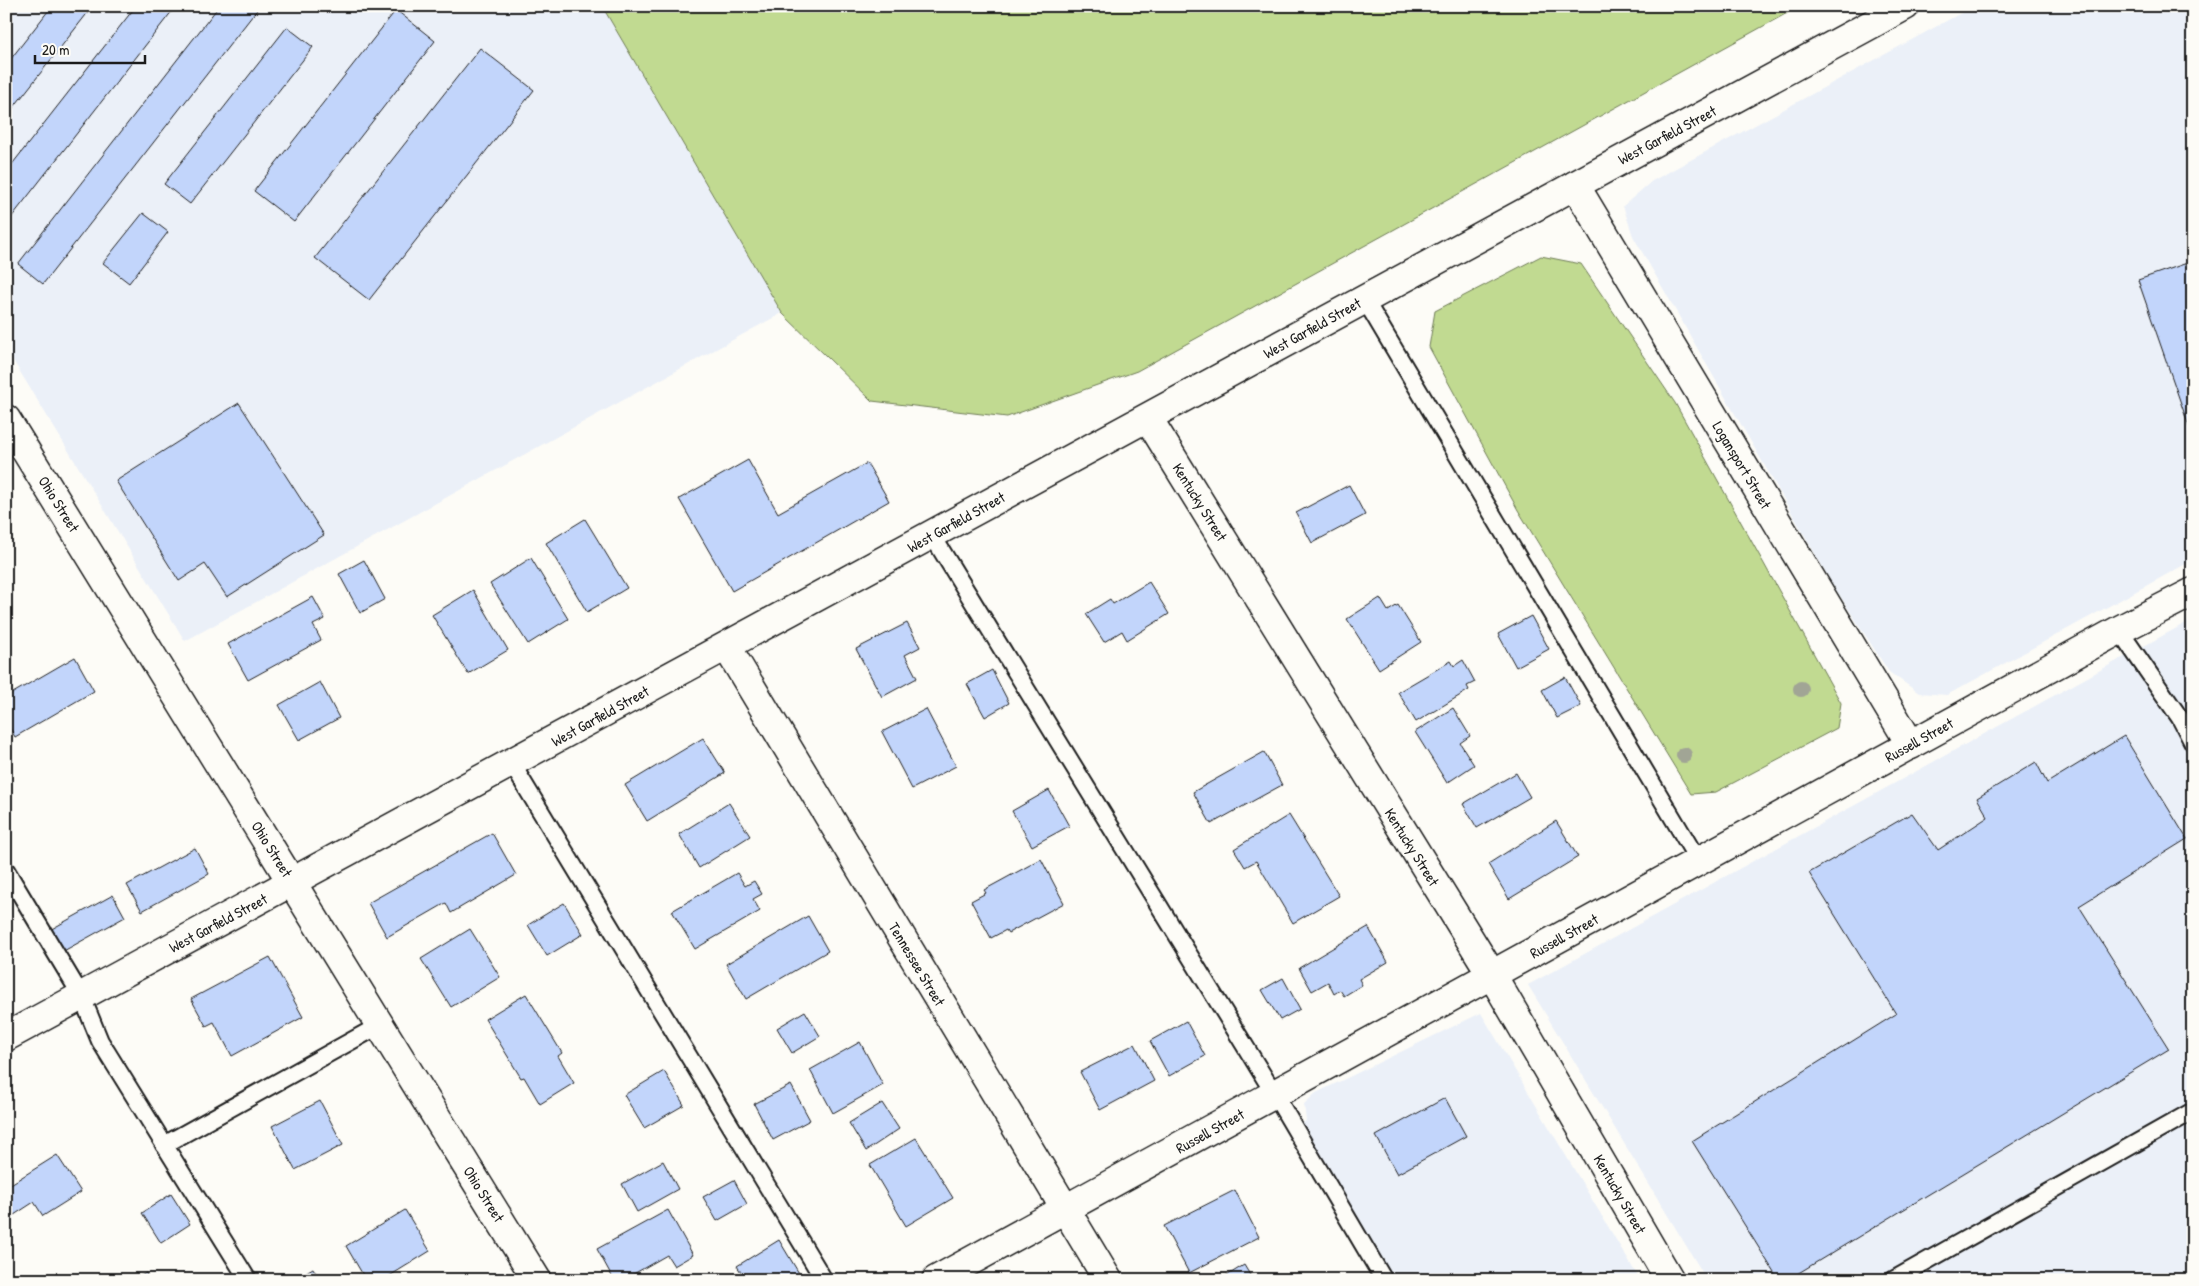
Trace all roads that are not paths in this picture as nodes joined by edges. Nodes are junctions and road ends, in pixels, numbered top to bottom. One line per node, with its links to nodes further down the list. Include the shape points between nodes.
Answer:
1 (1905, 6): 2 (street, West Garfield Street)
2 (1575, 185): 3 (street, West Garfield Street); 11 (street, Logansport Street)
3 (1365, 300): 4 (street, West Garfield Street); 13 (lane)
4 (1148, 418): 6 (street, West Garfield Street); 16 (street, Kentucky Street)
5 (6, 419): 15 (street, Ohio Street)
6 (932, 535): 9 (street, West Garfield Street); 20 (lane)
7 (2193, 592): 8 (street, Russell Street)
8 (2119, 630): 10 (lane, via 2180,718); 11 (street, Russell Street)
9 (726, 647): 12 (street, West Garfield Street); 23 (street, Tennessee Street)
10 (2193, 743)
11 (1911, 745): 13 (street, Russell Street)
12 (512, 764): 15 (street, West Garfield Street); 26 (lane)
13 (1699, 862): 16 (street, Russell Street)
14 (6, 870): 17 (lane)
15 (293, 883): 17 (street, West Garfield Street); 18 (street, Ohio Street)
16 (1492, 975): 20 (street, Russell Street); 30 (street, Kentucky Street)
17 (82, 997): 19 (street, West Garfield Street); 22 (lane, via 100,1041)
18 (380, 1024): 22 (lane); 25 (street, Ohio Street)
19 (6, 1037)
20 (1275, 1095): 23 (street, Russell Street); 29 (lane)
21 (2193, 1111): 31 (lane)
22 (164, 1146): 24 (lane)
23 (1065, 1210): 27 (street, Russell Street); 28 (street, Tennessee Street)
24 (248, 1280)
25 (537, 1280)
26 (824, 1280)
27 (936, 1280)
28 (1108, 1280)
29 (1384, 1280)
30 (1670, 1280)
31 (1893, 1280)

